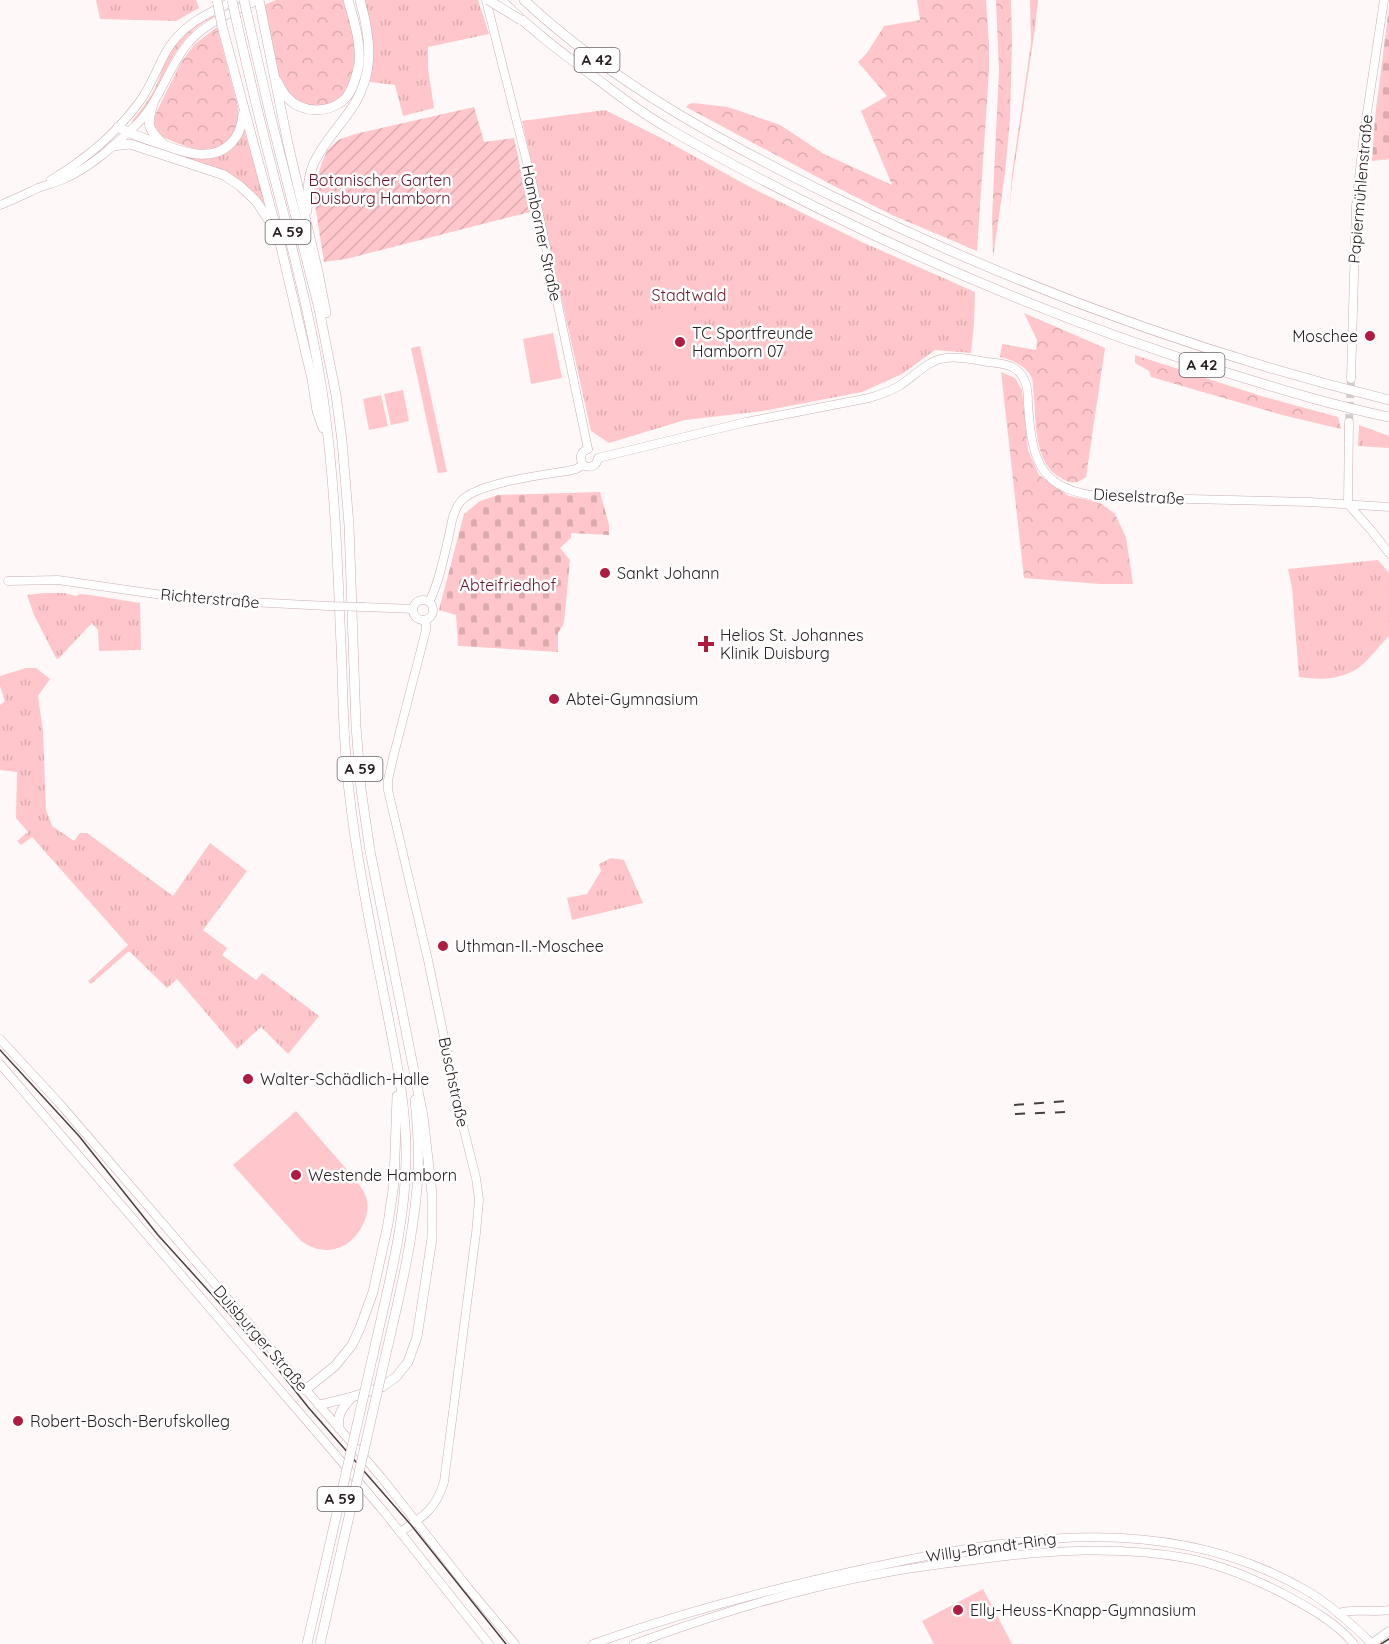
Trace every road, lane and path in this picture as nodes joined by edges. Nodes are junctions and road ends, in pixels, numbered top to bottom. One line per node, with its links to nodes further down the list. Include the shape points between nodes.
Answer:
1 (218, 0): 14 (highway, bridge)
2 (233, 0): 15 (main road, via 189,24 179,34); 28 (highway, A 59, bridge, via 313,338)
3 (244, 0): 23 (highway, A 59, bridge)
4 (348, 0): 12 (highway, via 358,36 359,64 355,81 341,102 319,110 299,106 287,98)
5 (360, 0): 21 (highway, via 370,50 366,81 357,102 315,161 310,175)
6 (488, 0): 11 (highway, bridge); 29 (main road, Hamborner Straße)
7 (501, 0): 11 (highway, A 42, bridge)
8 (524, 0): 25 (highway, A 42, via 615,74 675,113 757,159 934,244 1118,318 1212,350)
9 (1384, 0): 24 (main road, Papiermühlenstraße, via 1356,206)
10 (259, 2): 12 (highway); 13 (main road, via 200,31 184,49)
11 (521, 20): 26 (highway, A 42, via 669,129 754,177 931,262 1115,336 1197,364 1304,397)
12 (272, 72): 21 (highway)
13 (153, 104): 15 (main road); 17 (highway, via 149,128)
14 (243, 105): 17 (highway, via 237,136 218,152 195,154); 22 (highway)
15 (123, 132): 16 (highway); 17 (highway); 18 (main road); 19 (main road)
16 (130, 144): 18 (highway); 22 (highway, via 224,175 256,201)
17 (165, 145)
18 (113, 146): 19 (main road, via 64,179)
19 (40, 187): 20 (main road)
20 (0, 205)
21 (307, 226): 23 (highway, via 326,311)
22 (280, 243): 28 (highway, via 317,411)
23 (326, 342): 40 (highway, A 59, via 336,395 349,525 361,789)
24 (1351, 380)
25 (1389, 400)
26 (1389, 417)
27 (1349, 422): 32 (main road)
28 (330, 447): 42 (highway, A 59, via 349,790)
29 (588, 449): 30 (main road, via 594,450); 31 (main road, via 580,455)
30 (598, 458): 31 (main road, Dieselstraße, via 593,466); 32 (main road, Dieselstraße, via 746,422 869,398 898,387 935,361 967,359 1013,367 1024,378 1030,435 1038,462 1047,475 1067,488 1105,497)
31 (583, 465): 36 (main road, via 474,491 462,500 453,518)
32 (1348, 504): 33 (main road, Dieselstraße); 34 (main road)
33 (1389, 507)
34 (1389, 553)
35 (8, 581): 37 (main road, Richterstraße, bridge, via 68,581 190,599)
36 (429, 602): 37 (main road, Richterstraße, via 419,601); 38 (main road, via 433,612)
37 (413, 609): 38 (main road, via 416,617)
38 (424, 620): 47 (main road, Buschstraße, via 426,630 388,790 479,1200 444,1482 435,1504)
39 (0, 1039): 43 (main road, Duisburger Straße)
40 (411, 1059): 44 (highway, via 423,1116 432,1203 432,1238 417,1337 408,1362 396,1377 382,1387); 54 (highway, A 59, bridge, via 418,1133 417,1186 407,1259)
41 (0, 1064): 48 (main road, Duisburger Straße)
42 (398, 1066): 43 (highway, via 394,1183 373,1292 352,1345 335,1366); 53 (highway, A 59, bridge, via 405,1115 402,1210)
43 (305, 1390): 45 (main road, Duisburger Straße)
44 (352, 1397): 45 (highway); 46 (highway, via 340,1410)
45 (319, 1405): 46 (main road, Duisburger Straße)
46 (339, 1428): 47 (main road, Duisburger Straße)
47 (417, 1521): 48 (main road, Buschstraße); 55 (main road, Duisburger Straße)
48 (400, 1533): 52 (main road, Duisburger Straße)
49 (1389, 1610): 50 (main road)
50 (1338, 1613): 56 (main road, Willy-Brandt-Ring, via 1276,1574 1202,1548 1135,1538 1056,1538 969,1548 811,1580 671,1617); 59 (main road, Willy-Brandt-Ring)
51 (1389, 1631): 59 (main road)
52 (486, 1642)
53 (307, 1644)
54 (320, 1644)
55 (515, 1644)
56 (593, 1644)
57 (634, 1644): 58 (main road, Willy-Brandt-Ring, via 753,1604 877,1574 1080,1550 1188,1558 1235,1572 1306,1607)
58 (1354, 1644)
59 (1371, 1644)

